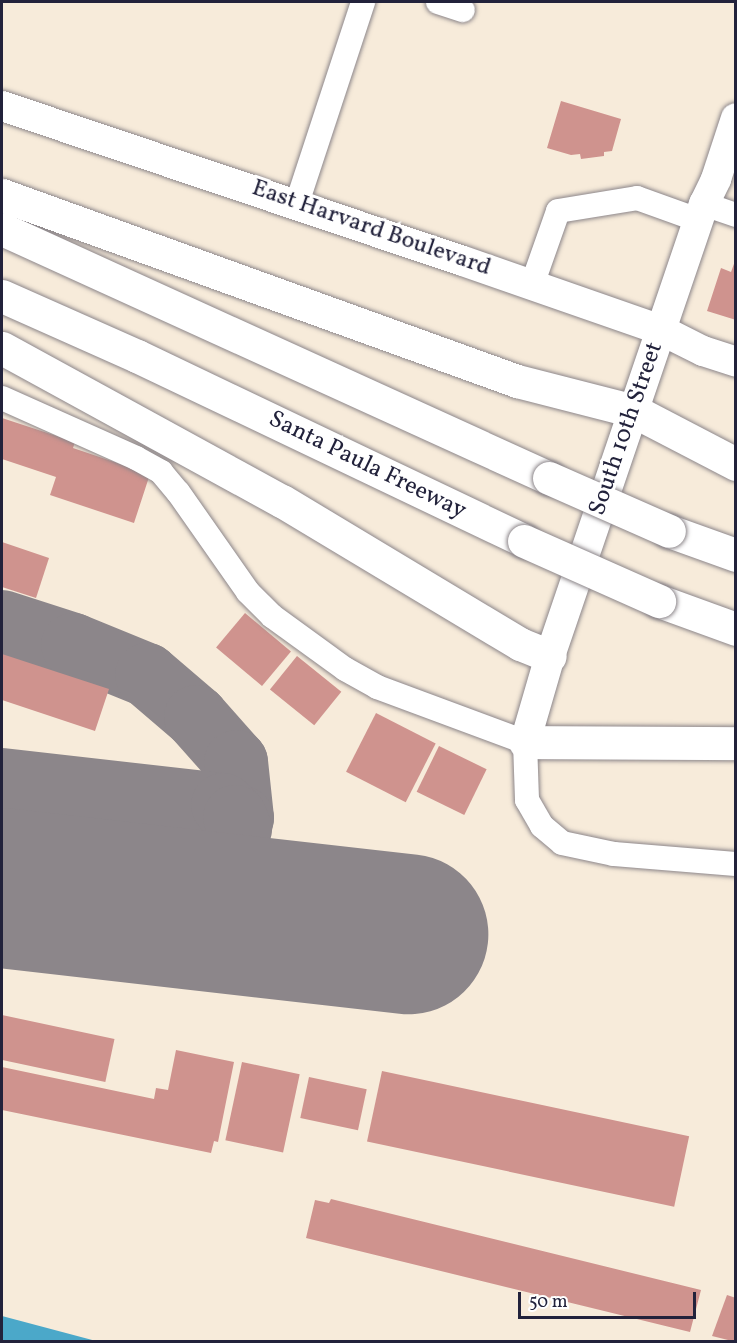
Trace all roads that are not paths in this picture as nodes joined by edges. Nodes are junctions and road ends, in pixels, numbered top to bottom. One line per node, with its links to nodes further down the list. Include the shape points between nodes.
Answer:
1 (363, 2): 7 (street)
2 (438, 2): 3 (street)
3 (463, 9)
4 (2, 106): 7 (main road, East Harvard Boulevard)
5 (735, 118): 8 (main road, South 10th Street)
6 (2, 195): 17 (highway, via 517,381)
7 (297, 203): 11 (main road, East Harvard Boulevard)
8 (701, 212): 9 (street); 11 (street, via 637,198 558,211); 13 (main road, South 10th Street)
9 (735, 214)
10 (2, 229): 19 (highway, bridge, via 549,478 669,531)
11 (532, 285): 13 (main road, East Harvard Boulevard)
12 (2, 296): 20 (highway, Santa Paula Freeway, bridge, via 138,356 524,542 659,601)
13 (661, 330): 15 (main road, East Harvard Boulevard); 17 (main road, South 10th Street)
14 (2, 348): 21 (highway, via 282,501 520,644)
15 (735, 362)
16 (2, 398): 22 (street, via 161,472 248,592 287,628 345,669 376,687)
17 (634, 411): 18 (highway); 21 (main road, South 10th Street)
18 (735, 464)
19 (735, 555)
20 (735, 629)
21 (550, 656): 22 (main road, South 10th Street)
22 (525, 742): 23 (highway); 24 (street, via 527,800 542,826 562,843 614,854)
23 (735, 743)
24 (735, 864)

